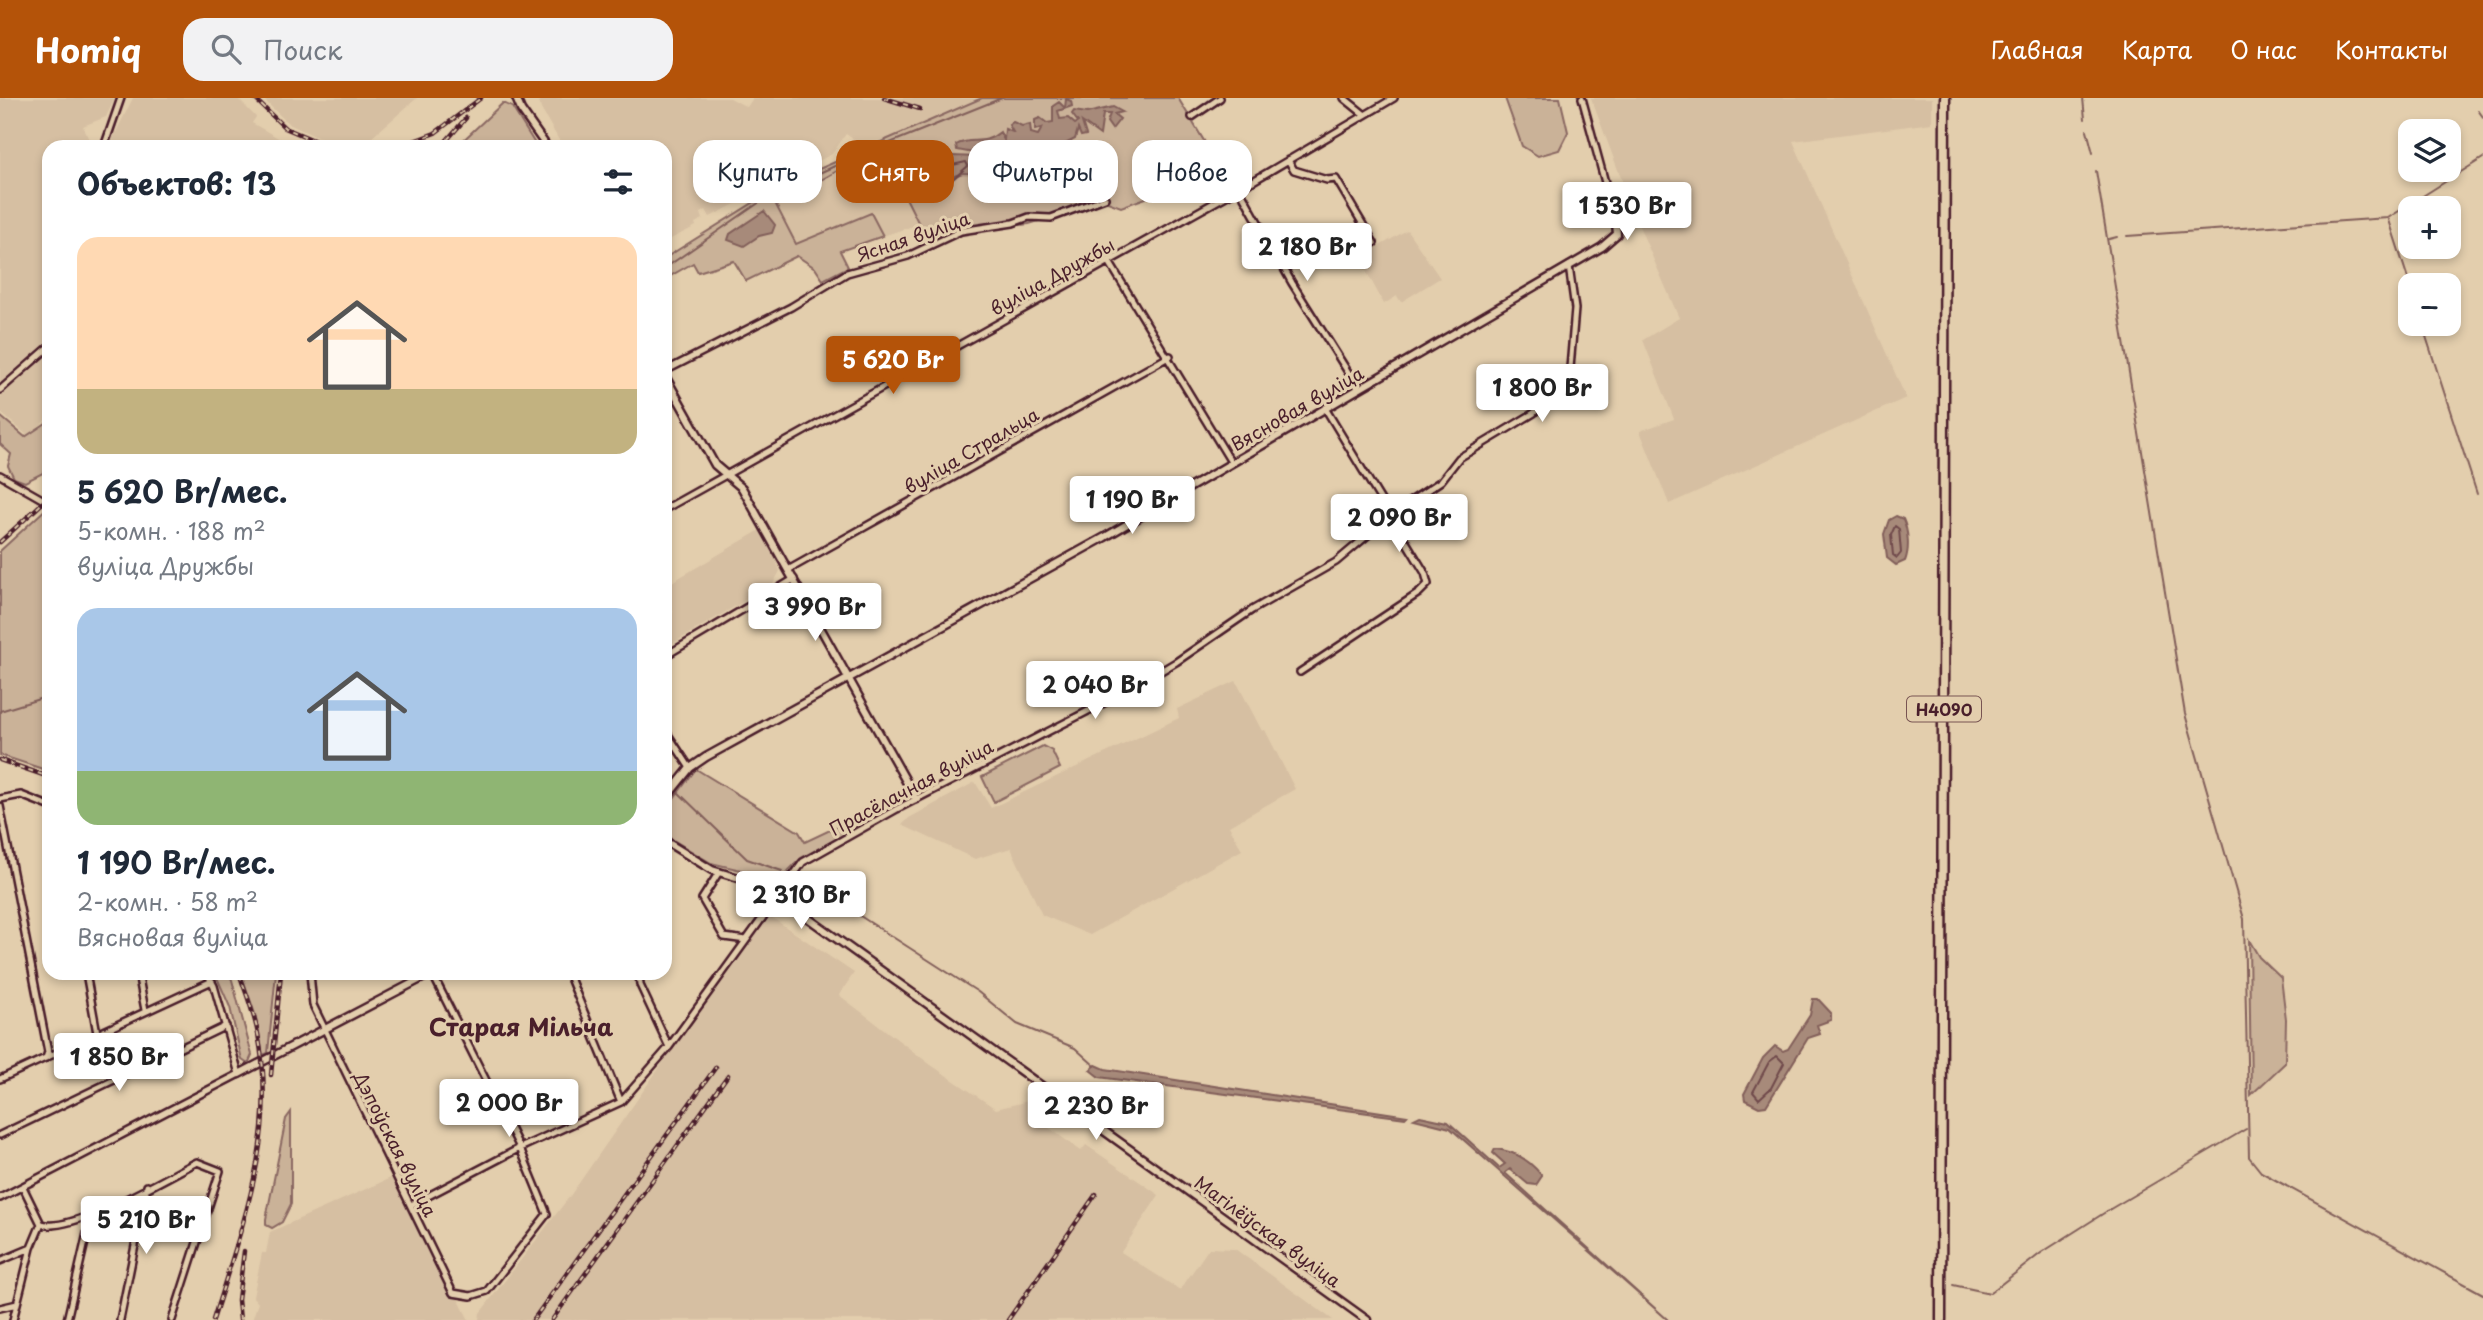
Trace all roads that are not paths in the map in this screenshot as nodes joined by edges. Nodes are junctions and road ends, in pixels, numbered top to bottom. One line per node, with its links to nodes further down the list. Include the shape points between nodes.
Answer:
1 (121, 98): 10 (street)
2 (516, 98): 11 (street)
3 (1220, 98): 9 (street)
4 (1344, 98): 8 (street)
5 (1394, 98): 8 (street, вуліца Дружбы)
6 (1582, 98): 17 (street)
7 (1945, 98): 84 (main road, Н4090)
8 (1365, 115): 12 (street, вуліца Дружбы)
9 (1192, 117)
10 (106, 140)
11 (542, 140)
12 (1287, 160): 13 (street, вуліца Дружбы); 18 (street, via 1294,170 1336,179)
13 (1252, 180)
14 (1092, 203): 23 (street, Ясная вуліца, via 1051,218 1029,217 961,230 908,256 847,273)
15 (1212, 203): 19 (street, вуліца Дружбы)
16 (1247, 203): 25 (street)
17 (1616, 223): 20 (street, Вясновая вуліца, via 1616,234 1602,247)
18 (1374, 243)
19 (1108, 260): 22 (street); 30 (street, вуліца Дружбы)
20 (1569, 266): 25 (street, Вясновая вуліца); 33 (street, Прасёлачная вуліца, via 1575,309 1570,368 1563,380 1534,413 1459,458 1441,481)
21 (42, 353): 26 (street)
22 (1170, 356): 28 (street); 34 (street, вуліца Стральца)
23 (672, 369)
24 (672, 386): 30 (street, via 715,465)
25 (1358, 388): 27 (street, Вясновая вуліца)
26 (0, 390)
27 (1325, 408): 28 (street, Вясновая вуліца); 33 (street)
28 (1231, 462): 38 (street, Вясновая вуліца)
29 (0, 475): 31 (street)
30 (727, 475): 32 (street, вуліца Дружбы); 34 (street, via 739,484)
31 (42, 499)
32 (672, 505)
33 (1391, 518): 37 (street, via 1428,583); 43 (street, Прасёлачная вуліца, via 1336,562 1252,610 1153,676)
34 (788, 570): 35 (street)
35 (794, 579): 36 (street); 38 (street)
36 (672, 652)
37 (1300, 672)
38 (850, 678): 40 (street, Вясновая вуліца); 43 (street)
39 (672, 741): 40 (street)
40 (690, 768): 41 (street, Вясновая вуліца)
41 (672, 790)
42 (0, 799): 44 (street, via 21,795)
43 (916, 799): 48 (street, Прасёлачная вуліца, via 803,862)
44 (42, 803)
45 (0, 806): 63 (street)
46 (672, 845): 47 (street, Магілёўская вуліца)
47 (719, 872): 48 (street, Магілёўская вуліца, via 751,880); 49 (street, via 702,899 724,937)
48 (779, 897): 49 (street, Прасёлачная вуліца); 83 (street, Магілёўская вуліца)
49 (746, 940): 62 (street, Прасёлачная вуліца)
50 (87, 980): 61 (street)
51 (139, 980): 58 (street)
52 (311, 980): 60 (street, Дэпоўская вуліца, via 313,1005)
53 (419, 980): 60 (street)
54 (436, 980): 68 (street)
55 (571, 980): 66 (street)
56 (640, 980): 62 (street)
57 (212, 981): 58 (street); 59 (street)
58 (145, 1010): 61 (street)
59 (226, 1026): 64 (street); 67 (street)
60 (324, 1030): 64 (street); 72 (street, Дэпоўская вуліца)
61 (97, 1033): 63 (street)
62 (668, 1047): 66 (street, Прасёлачная вуліца)
63 (46, 1058): 65 (street)
64 (239, 1074): 70 (street)
65 (0, 1079)
66 (621, 1102): 68 (street)
67 (0, 1135)
68 (520, 1148): 72 (street); 72 (street, Дэпоўская вуліца, via 547,1214 487,1291 471,1296 453,1293)
69 (147, 1186): 73 (street); 81 (street); 82 (street, via 197,1162 220,1171)
70 (23, 1187): 71 (street); 74 (street)
71 (0, 1198)
72 (411, 1205)
73 (91, 1216): 74 (street); 80 (street)
74 (41, 1224): 75 (street)
75 (31, 1248): 76 (street); 77 (street)
76 (0, 1261)
77 (17, 1304): 78 (street); 79 (street)
78 (0, 1308)
79 (13, 1320)
80 (67, 1320)
81 (120, 1320)
82 (172, 1320)
83 (1367, 1320)
84 (1941, 1320)

